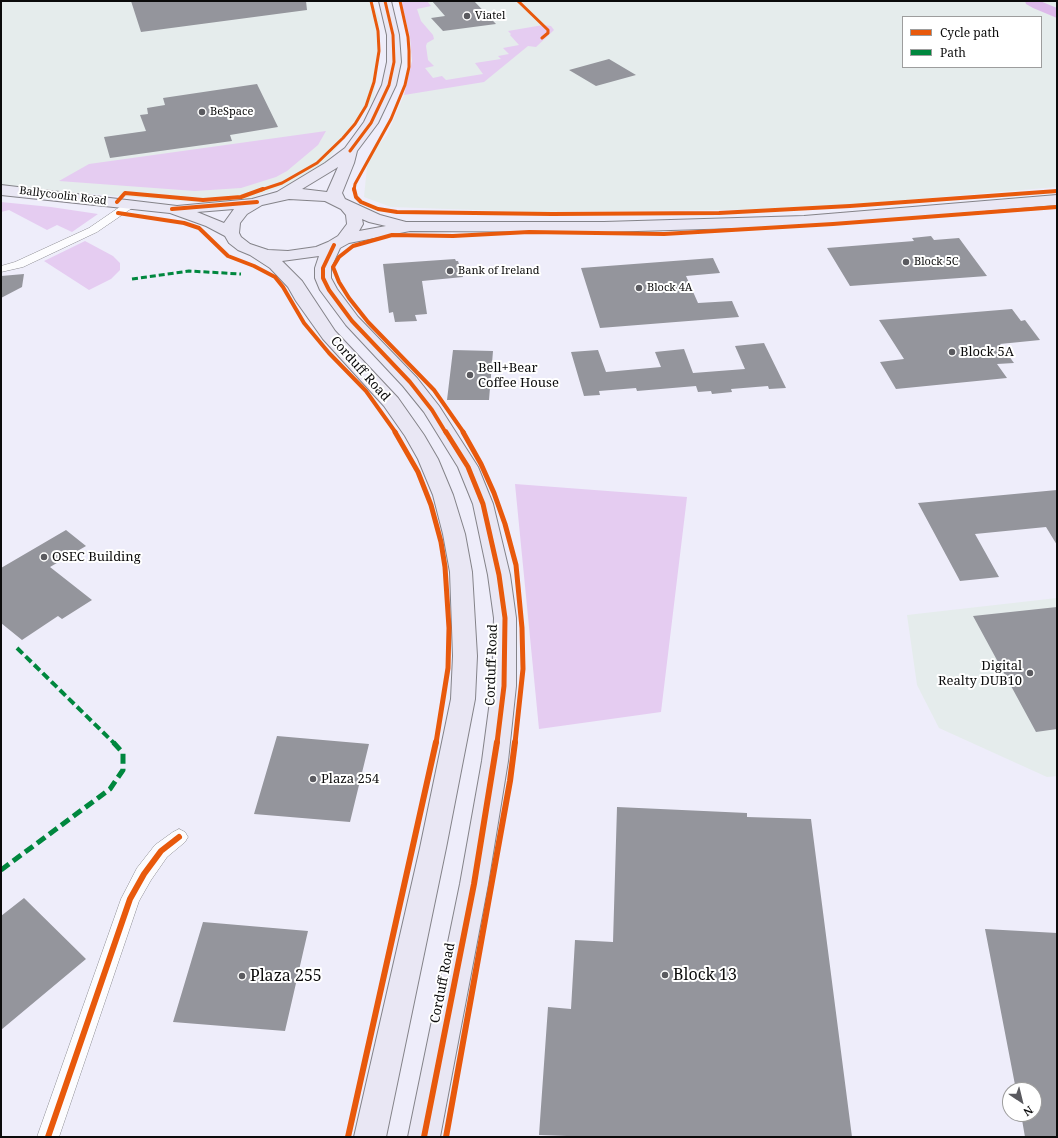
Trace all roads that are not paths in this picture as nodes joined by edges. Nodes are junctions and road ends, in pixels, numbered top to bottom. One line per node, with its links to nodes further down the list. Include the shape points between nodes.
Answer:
1 (385, 1): 2 (main road, via 393,35 394,62 389,85 371,124)
2 (350, 151): 4 (main road); 8 (main road, via 334,193)
3 (1, 190): 7 (main road, Ballycoolin Road)
4 (279, 196): 6 (main road); 8 (main road, via 318,195)
5 (1057, 200): 10 (main road, via 804,222 613,226)
6 (256, 202): 9 (main road, Ballycoolin Road); 11 (main road, via 236,217 232,223)
7 (131, 204): 9 (main road, Ballycoolin Road); 14 (street, via 94,230 19,265)
8 (343, 204): 10 (main road, via 375,219); 12 (main road, Corduff Road, via 354,215 355,224 351,232)
9 (172, 209): 11 (main road, Ballycoolin Road, via 212,223)
10 (410, 226): 12 (main road)
11 (231, 233): 13 (main road, Ballycoolin Road, via 244,247)
12 (339, 242): 13 (main road, via 320,251 300,255 276,256); 18 (main road, Corduff Road, via 326,257 323,278 352,321 410,382 432,410 468,467 485,511 499,574 504,618 504,686 495,761 474,884)
13 (256, 252): 17 (main road, Corduff Road, via 287,274 329,335 373,381 414,434 443,495 461,572 465,656 463,699)
14 (1, 269)
15 (179, 837): 16 (street, via 161,851 130,899)
16 (48, 1137)
17 (370, 1137)
18 (424, 1137)

